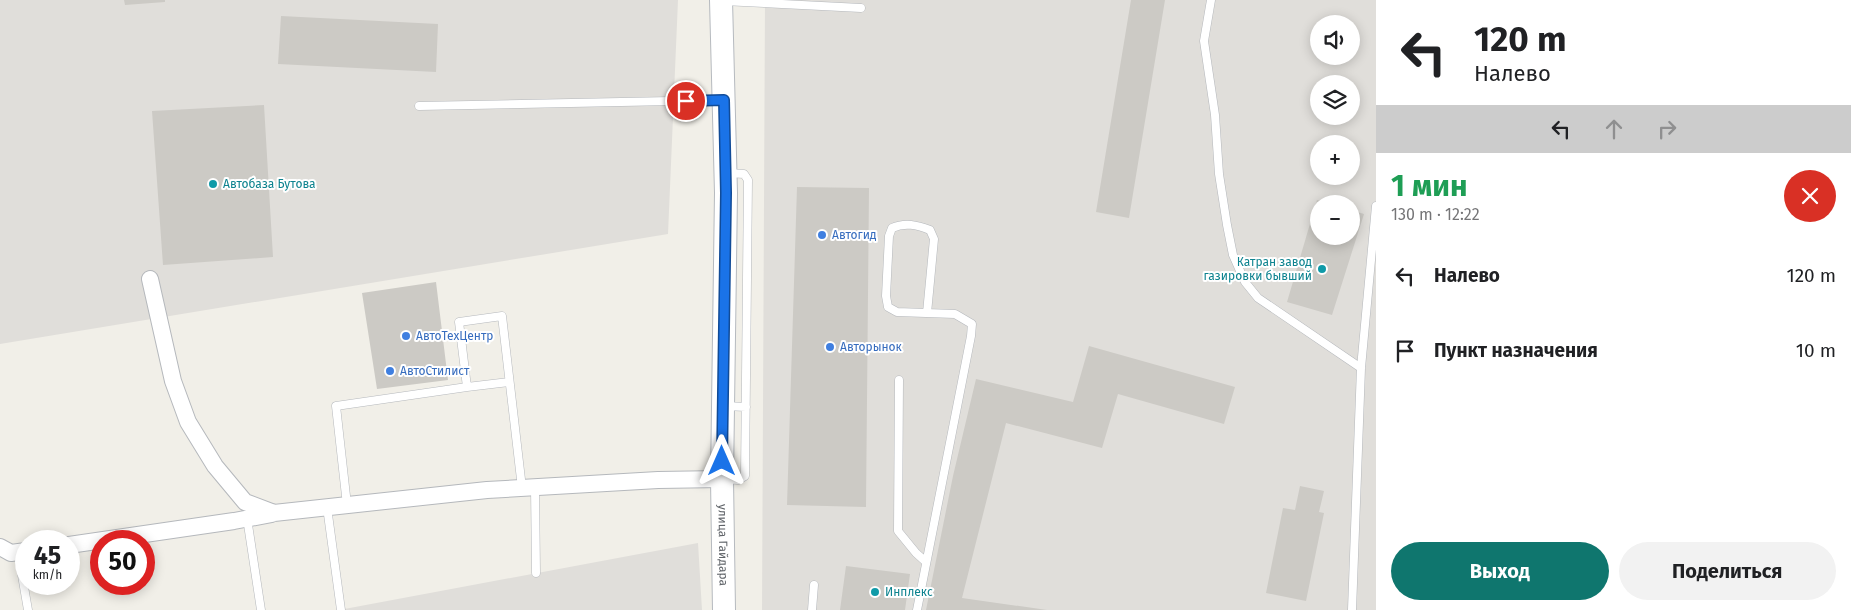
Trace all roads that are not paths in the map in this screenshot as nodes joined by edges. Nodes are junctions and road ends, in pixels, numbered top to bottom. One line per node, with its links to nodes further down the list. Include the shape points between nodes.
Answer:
1 (721, 0): 3 (lane); 4 (main road, улица Гайдара)
2 (1211, 0): 10 (lane, via 1204,41 1226,226 1233,255 1245,282 1258,298)
3 (861, 8)
4 (724, 100): 5 (lane); 9 (main road, улица Гайдара, via 726,174 736,249)
5 (418, 106)
6 (1376, 206): 10 (lane)
7 (150, 279): 20 (street, via 173,381 188,422 215,466 244,502)
8 (927, 313): 8 (lane, via 897,312 888,307 889,236 892,228 900,224 918,225 930,230 934,239); 24 (lane, via 955,314 972,324)
9 (735, 328): 14 (main road, улица Гайдара); 15 (lane)
10 (1361, 368): 33 (lane)
11 (899, 380): 24 (lane, via 898,531)
12 (509, 382): 13 (lane); 13 (lane, via 502,316 459,322); 17 (lane)
13 (467, 387): 18 (lane, via 336,406)
14 (723, 406): 15 (lane); 16 (main road, улица Гайдара)
15 (746, 407): 16 (lane, via 745,476 738,480)
16 (722, 479): 17 (street); 30 (main road, улица Гайдара)
17 (528, 487): 18 (street); 25 (lane)
18 (347, 506): 19 (street)
19 (327, 507): 20 (street); 29 (lane)
20 (274, 513): 21 (street)
21 (247, 518): 22 (street); 28 (lane)
22 (80, 543)
23 (11, 552): 27 (lane)
24 (926, 562): 32 (lane)
25 (536, 573)
26 (814, 585): 31 (lane)
27 (28, 610)
28 (261, 610)
29 (341, 610)
30 (724, 610)
31 (812, 610)
32 (917, 610)
33 (1352, 610)

